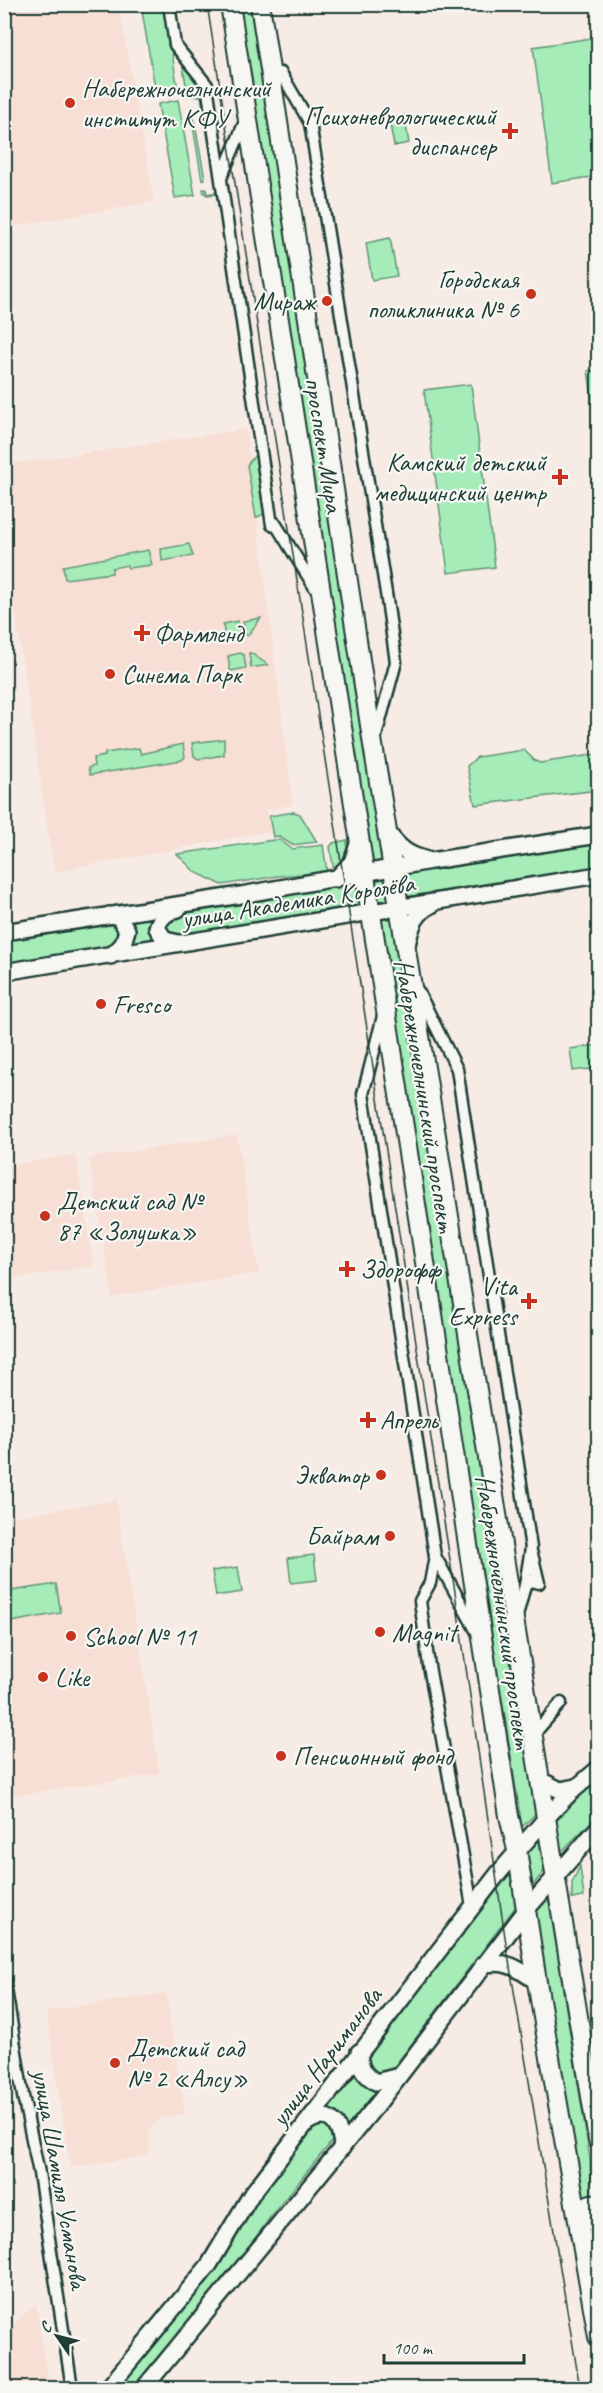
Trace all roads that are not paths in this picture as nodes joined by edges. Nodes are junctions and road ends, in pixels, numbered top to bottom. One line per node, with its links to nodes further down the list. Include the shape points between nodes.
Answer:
1 (169, 4): 6 (street, via 175,45 207,85)
2 (230, 4): 5 (main road, проспект Мира)
3 (260, 4): 4 (main road, проспект Мира)
4 (270, 75): 8 (main road, проспект Мира); 8 (street, via 281,73 310,123 386,593 396,662)
5 (248, 116): 6 (street); 7 (main road, проспект Мира)
6 (222, 176): 7 (street, via 272,525 275,523)
7 (322, 599): 11 (main road, проспект Мира)
8 (373, 745): 9 (main road, проспект Мира)
9 (388, 833): 12 (main road, via 403,851); 13 (main road, проспект Мира)
10 (598, 835): 12 (main road, улица Академика Королёва)
11 (359, 838): 14 (main road, проспект Мира); 16 (main road, via 352,862)
12 (431, 861): 13 (main road, улица Академика Королёва)
13 (394, 868): 14 (main road, улица Академика Королёва); 17 (main road, проспект Мира)
14 (365, 873): 16 (main road, улица Академика Королёва); 18 (main road, проспект Мира)
15 (598, 875): 20 (main road, улица Академика Королёва)
16 (336, 879): 19 (main road, улица Академика Королёва)
17 (397, 889): 21 (main road, Набережночелнинский проспект)
18 (368, 893): 22 (main road, Набережночелнинский проспект)
19 (197, 902): 23 (main road, улица Академика Королёва); 26 (main road, via 159,920 157,928 165,940)
20 (437, 902): 21 (main road, улица Академика Королёва); 27 (main road, via 416,917)
21 (400, 908): 22 (main road, улица Академика Королёва); 27 (main road, Набережночелнинский проспект)
22 (371, 913): 24 (main road, улица Академика Королёва); 28 (main road, Набережночелнинский проспект)
23 (109, 915): 25 (main road, улица Академика Королёва); 29 (main road, via 119,917 127,930 123,944)
24 (335, 919): 26 (main road, улица Академика Королёва); 28 (main road, via 361,928 369,935)
25 (4, 932)
26 (184, 944): 29 (main road, улица Академика Королёва)
27 (406, 948): 31 (main road, Набережночелнинский проспект)
28 (376, 953): 32 (main road, Набережночелнинский проспект)
29 (111, 956): 30 (main road, улица Академика Королёва)
30 (4, 972)
31 (413, 982): 34 (main road, Набережночелнинский проспект); 34 (street, via 457,1069 531,1548)
32 (386, 1004): 33 (street, via 363,1094); 35 (main road, Набережночелнинский проспект)
33 (435, 1556): 35 (street); 45 (street, via 420,1601)
34 (515, 1622): 37 (main road, Набережночелнинский проспект)
35 (484, 1646): 43 (main road, Набережночелнинский проспект)
36 (561, 1703): 37 (street)
37 (533, 1735): 39 (main road, Набережночелнинский проспект)
38 (598, 1769): 40 (main road, улица Нариманова)
39 (540, 1780): 40 (main road, via 560,1790); 41 (main road, Набережночелнинский проспект)
40 (576, 1787): 41 (main road, улица Нариманова)
41 (547, 1817): 43 (main road, улица Нариманова); 44 (main road, Набережночелнинский проспект)
42 (598, 1828): 44 (main road)
43 (517, 1850): 45 (main road, улица Нариманова); 46 (main road, Набережночелнинский проспект)
44 (556, 1873): 46 (main road); 53 (main road, Набережночелнинский проспект)
45 (472, 1906): 50 (main road, улица Нариманова)
46 (526, 1909): 47 (main road); 49 (main road, Набережночелнинский проспект)
47 (483, 1965): 49 (main road, via 509,1963); 51 (main road)
48 (4, 1977): 58 (street, улица Шамиля Усманова)
49 (537, 1982): 56 (main road, Набережночелнинский проспект)
50 (359, 2052): 51 (main road, via 365,2075 376,2082); 52 (main road, улица Нариманова)
51 (399, 2076): 54 (main road)
52 (305, 2124): 54 (main road, via 317,2116 326,2117 336,2124); 59 (main road, улица Нариманова, via 251,2195 209,2265)
53 (598, 2140)
54 (342, 2148): 60 (main road)
55 (598, 2205): 56 (main road, via 586,2205 582,2210)
56 (581, 2231): 57 (main road, Набережночелнинский проспект)
57 (598, 2337)
58 (72, 2388)
59 (108, 2388)
60 (144, 2388)

